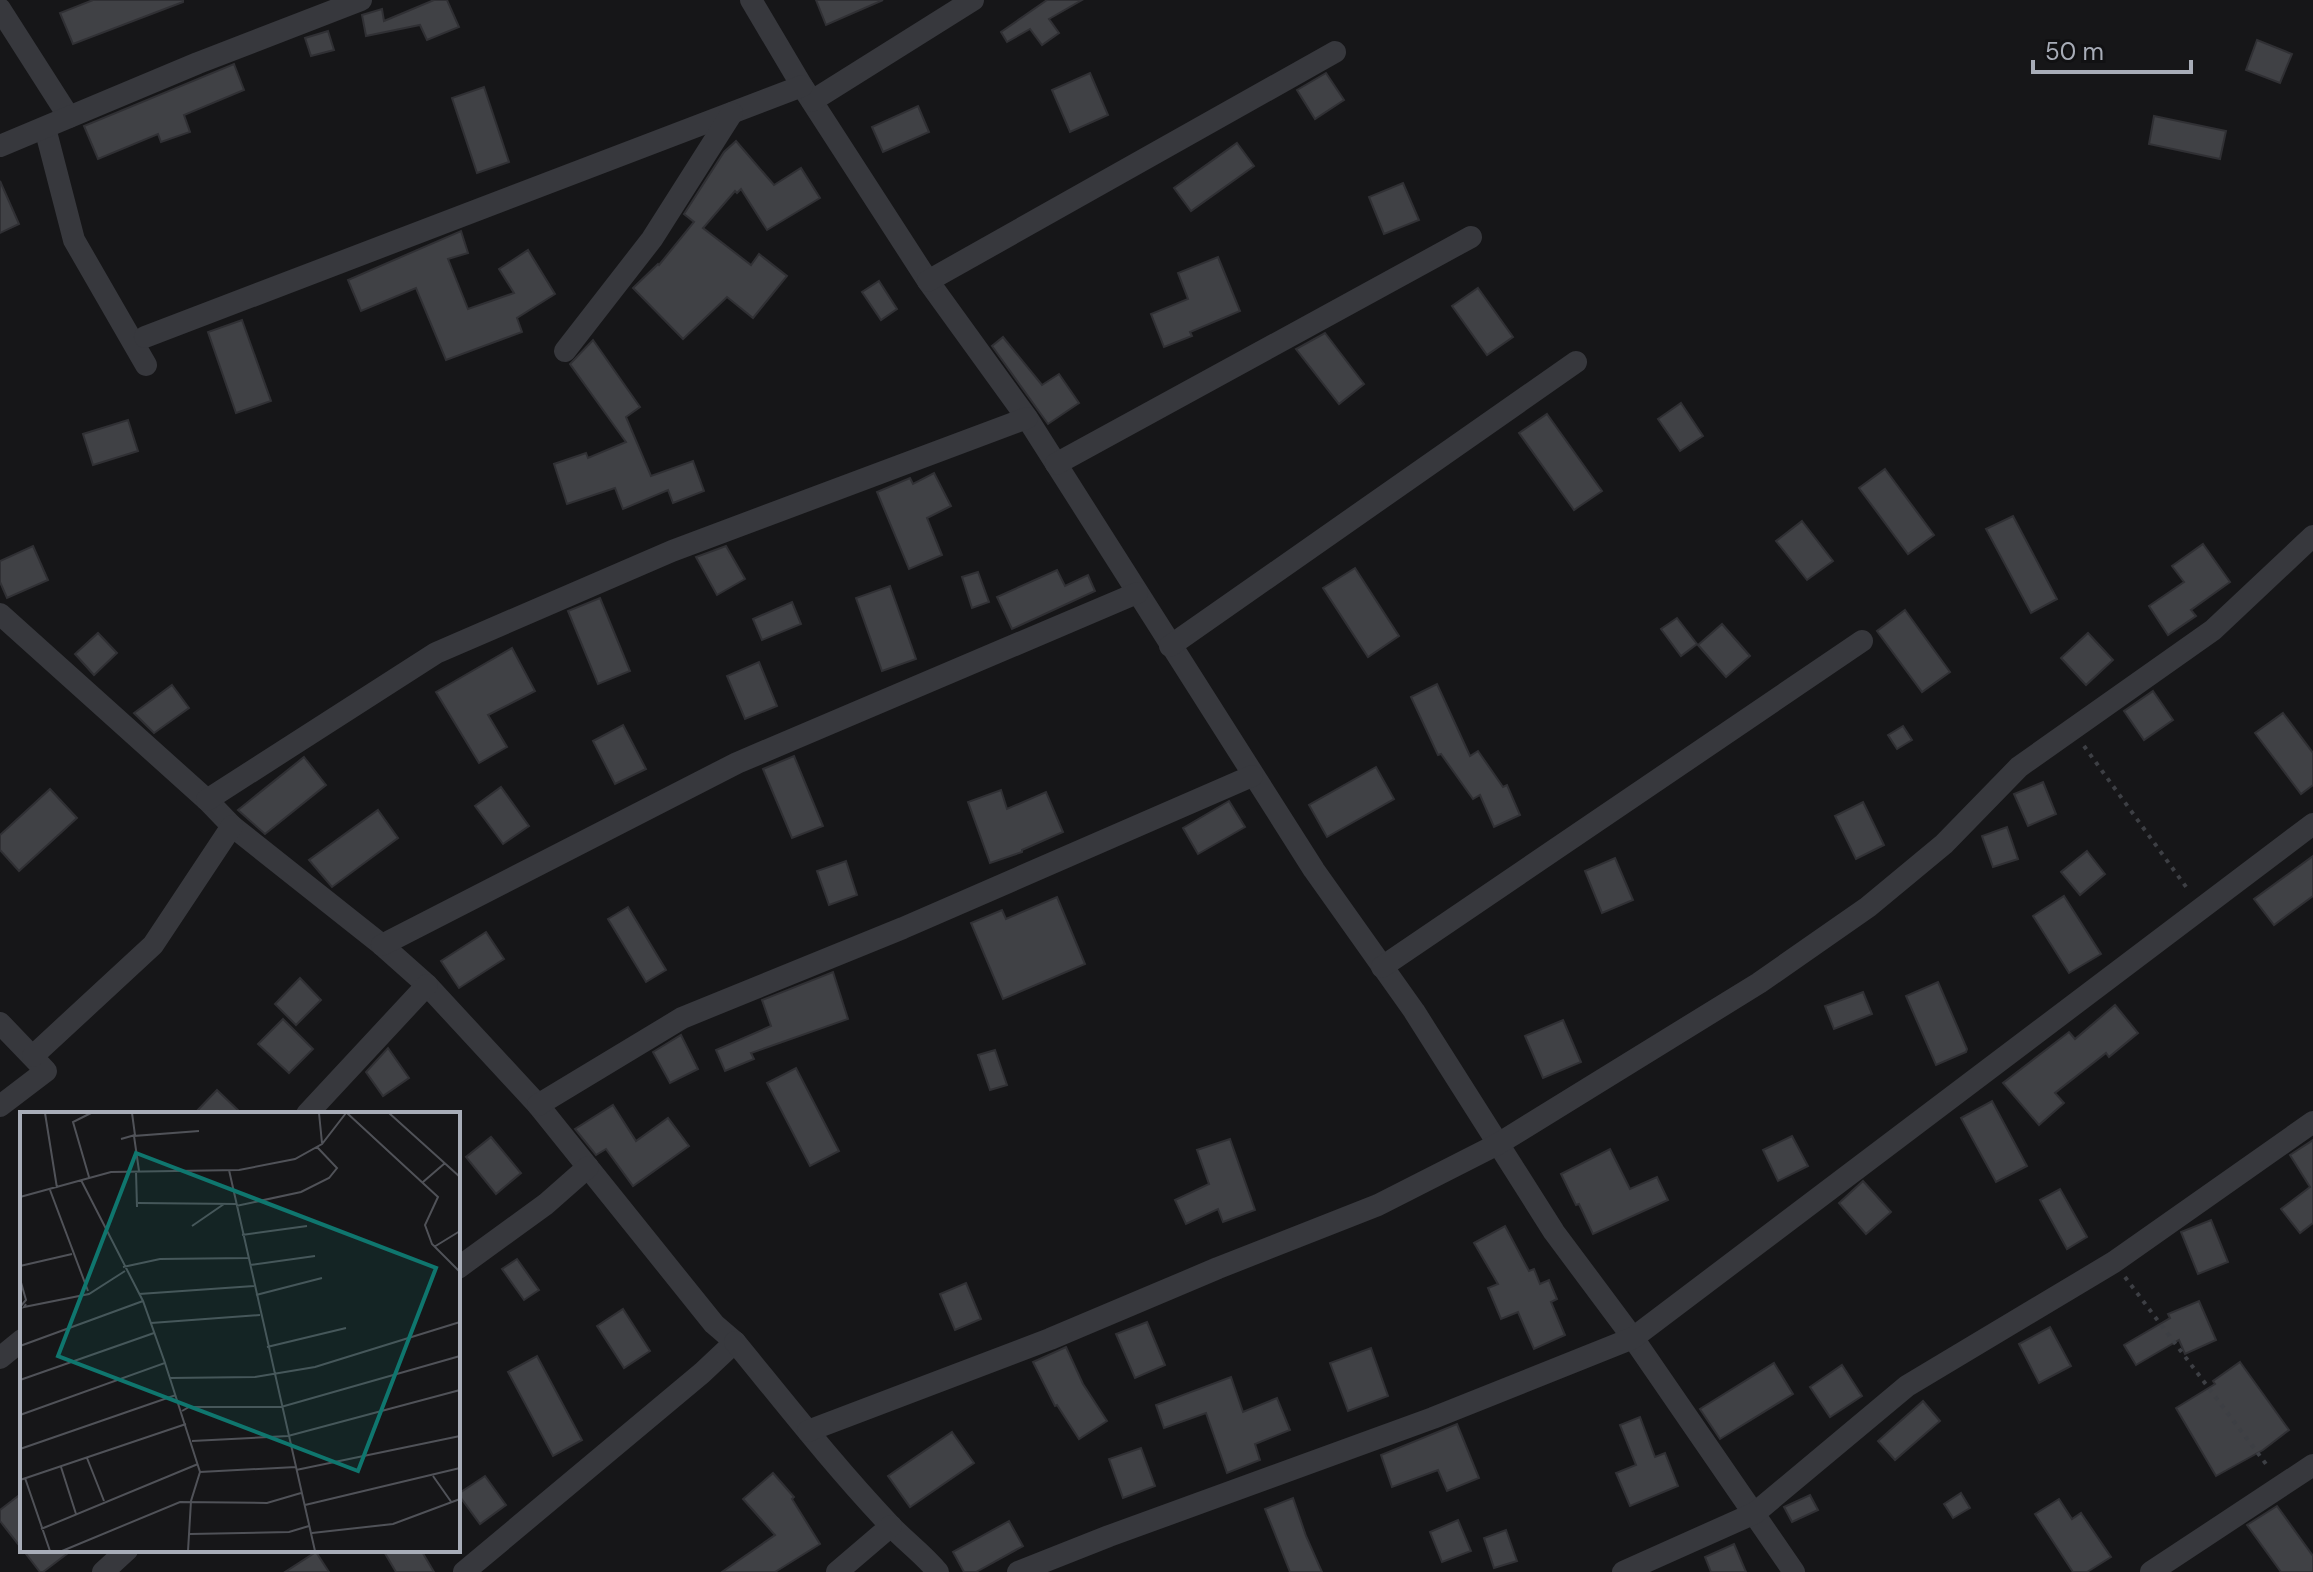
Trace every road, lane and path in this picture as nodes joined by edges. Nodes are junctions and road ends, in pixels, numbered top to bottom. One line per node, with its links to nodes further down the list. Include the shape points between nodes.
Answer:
1 (361, 0): 8 (street)
2 (751, 0): 6 (street)
3 (973, 0): 6 (street)
4 (0, 9): 8 (street)
5 (1335, 52): 12 (street)
6 (807, 94): 7 (street); 12 (street)
7 (732, 113): 13 (street); 14 (street, via 652,239)
8 (69, 117): 9 (street)
9 (45, 128): 10 (street); 16 (street, via 74,240)
10 (0, 146)
11 (1471, 237): 18 (street)
12 (928, 281): 17 (street)
13 (145, 337)
14 (565, 351)
15 (1576, 362): 23 (street)
16 (146, 365)
17 (1027, 418): 18 (street); 26 (street, via 672,551 436,653)
18 (1056, 464): 20 (street)
19 (2313, 536): 24 (street, via 2213,630)
20 (1137, 593): 23 (street); 30 (street, via 737,763)
21 (0, 614): 26 (street)
22 (1862, 641): 31 (street)
23 (1170, 646): 25 (street)
24 (2074, 731): 29 (path); 39 (street, via 2019,767 1944,844 1868,907 1759,983)
25 (1252, 776): 31 (street); 35 (street, via 682,1018)
26 (207, 800): 28 (street)
27 (2313, 824): 29 (street)
28 (232, 826): 30 (street); 34 (street, via 153,945)
29 (2201, 908): 43 (street)
30 (382, 945): 32 (street)
31 (1382, 967): 39 (street)
32 (427, 985): 35 (street); 37 (street)
33 (0, 1023): 34 (street)
34 (33, 1056): 36 (street, via 46,1071)
35 (538, 1105): 40 (street)
36 (0, 1106)
37 (309, 1112)
38 (2313, 1122): 41 (street)
39 (1498, 1144): 43 (street, via 1554,1232); 47 (street, via 1378,1205)
40 (588, 1167): 42 (street); 45 (street, via 714,1324)
41 (2114, 1262): 49 (path); 50 (street, via 1907,1386)
42 (460, 1267)
43 (1633, 1338): 50 (street); 57 (street)
44 (20, 1342): 46 (street)
45 (735, 1342): 47 (street); 54 (street)
46 (0, 1358)
47 (808, 1431): 51 (street)
48 (2313, 1465): 49 (street)
49 (2282, 1487): 60 (street)
50 (1755, 1513): 58 (street); 59 (street)
51 (891, 1526): 55 (street); 56 (street)
52 (125, 1552): 53 (street)
53 (103, 1572)
54 (464, 1572)
55 (837, 1572)
56 (938, 1572)
57 (1018, 1572)
58 (1623, 1572)
59 (1794, 1572)
60 (2151, 1572)

